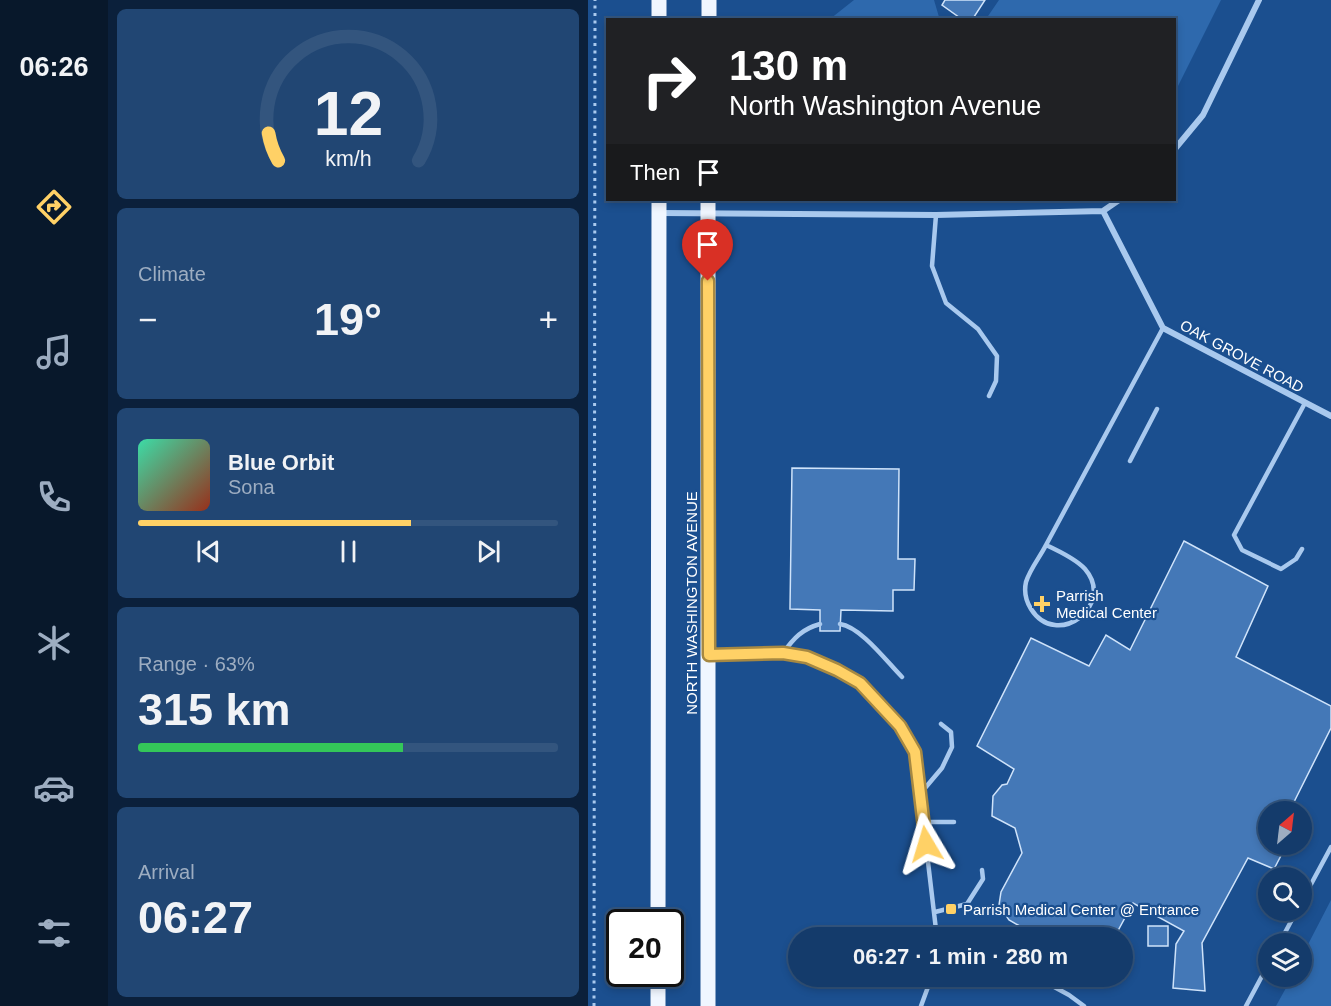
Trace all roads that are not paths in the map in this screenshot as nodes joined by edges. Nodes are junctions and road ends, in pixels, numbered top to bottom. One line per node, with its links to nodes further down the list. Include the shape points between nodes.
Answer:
1 (659, 0): 4 (main road)
2 (709, 0): 5 (main road)
3 (1259, 0): 6 (street, via 1203,115)
4 (659, 18)
5 (709, 18)
6 (1176, 148)
7 (1118, 201): 10 (street)
8 (659, 206): 9 (street); 32 (main road)
9 (708, 206): 11 (street); 23 (main road, NORTH WASHINGTON AVENUE)
10 (1103, 211): 11 (street); 12 (street, OAK GROVE ROAD)
11 (936, 215): 13 (lane, via 932,266 946,303 978,329 997,356 996,381)
12 (1163, 328): 14 (street, OAK GROVE ROAD); 18 (lane)
13 (989, 396)
14 (1305, 403): 16 (street, OAK GROVE ROAD); 19 (lane, via 1234,535 1242,550 1281,569 1296,559)
15 (1157, 410): 17 (lane)
16 (1331, 416)
17 (1130, 461)
18 (1046, 545): 18 (lane, via 1026,583 1025,594 1028,605 1044,622 1066,625 1077,620 1091,604 1092,582 1080,564)
19 (1302, 549)
20 (820, 624): 22 (lane, via 806,628)
21 (840, 624): 24 (lane, via 858,633)
22 (783, 653): 23 (lane); 26 (lane, via 807,657 860,683 900,726 915,752)
23 (709, 655): 40 (main road, NORTH WASHINGTON AVENUE)
24 (902, 676)
25 (941, 724): 26 (lane, via 951,732 952,747 942,768)
26 (920, 795): 27 (lane)
27 (924, 822): 28 (lane); 33 (lane)
28 (954, 822)
29 (1331, 847): 31 (lane)
30 (982, 870): 33 (lane, via 983,879 967,904)
31 (1312, 882)
32 (658, 909)
33 (935, 912): 34 (lane)
34 (936, 927)
35 (1258, 984): 43 (lane)
36 (658, 987): 39 (main road)
37 (928, 987): 41 (lane)
38 (1054, 987): 42 (lane)
39 (658, 1006)
40 (708, 1006)
41 (921, 1006)
42 (1084, 1006)
43 (1246, 1006)

